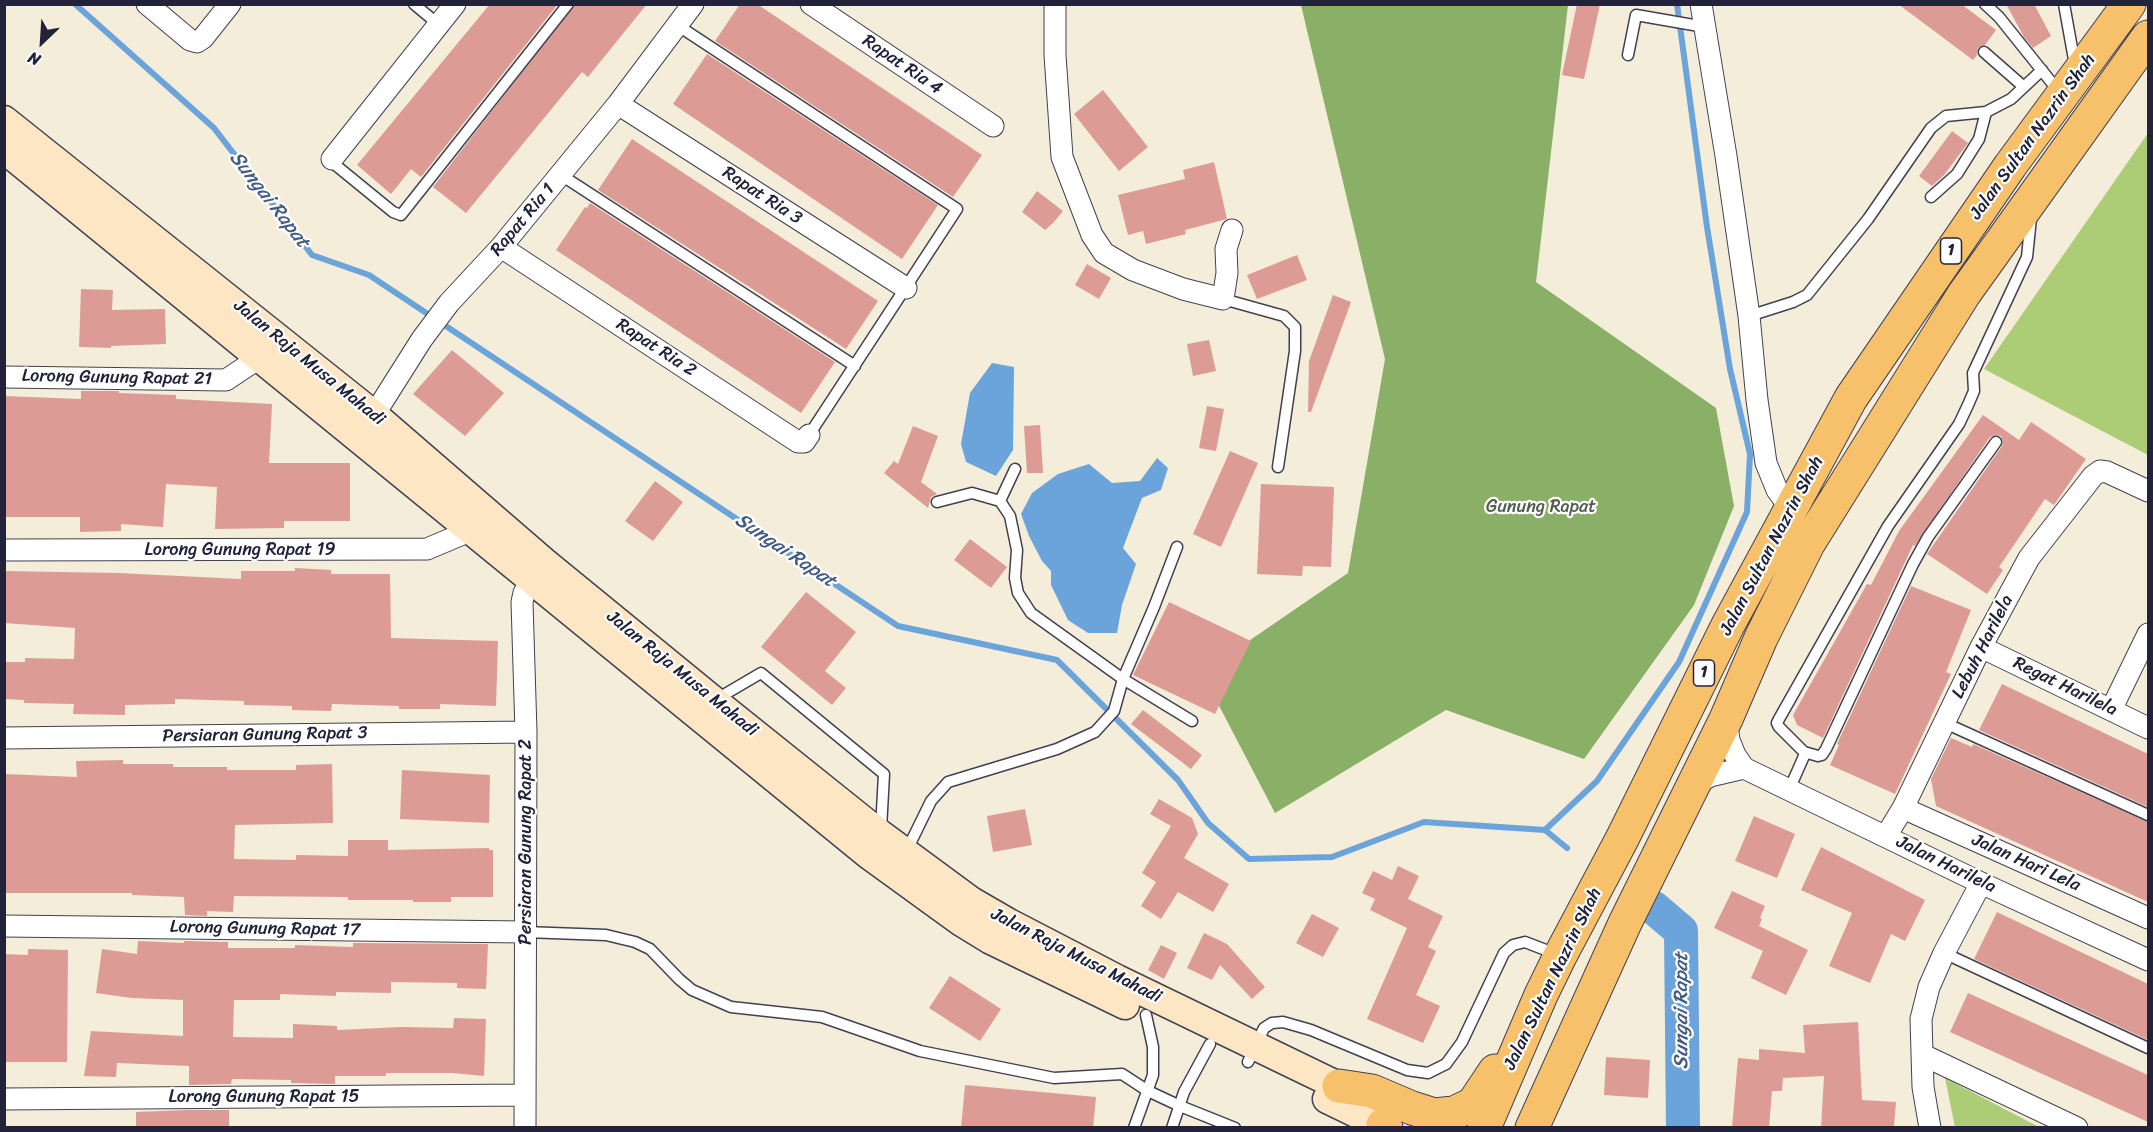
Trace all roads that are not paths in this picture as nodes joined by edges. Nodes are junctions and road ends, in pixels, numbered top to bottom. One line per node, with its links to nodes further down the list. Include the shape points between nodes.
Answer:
1 (147, 4): 2 (street, via 197,42)
2 (230, 4)
3 (414, 4): 14 (lane)
4 (455, 4): 14 (street)
5 (568, 4): 27 (lane, via 401,215)
6 (693, 4): 15 (street, Rapat Ria 1)
7 (812, 4): 25 (street, Rapat Ria 4)
8 (1054, 4): 34 (street, via 1062,157 1092,235 1104,253 1133,270)
9 (1985, 4): 19 (lane)
10 (2129, 4): 20 (highway, Jalan Sultan Nazrin Shah / 1)
11 (2063, 6): 20 (lane)
12 (1636, 10): 13 (lane, via 1662,19); 18 (lane)
13 (1699, 18): 35 (street, via 1726,156)
14 (439, 25): 27 (street)
15 (677, 25): 22 (street, Rapat Ria 1); 33 (lane, via 957,208)
16 (2148, 38): 30 (highway, Jalan Sultan Nazrin Shah / 1)
17 (1984, 52): 21 (lane)
18 (1628, 55)
19 (2042, 70): 20 (lane); 21 (lane)
20 (2070, 86): 48 (highway, Jalan Sultan Nazrin Shah / 1, via 1851,398)
21 (2024, 87): 23 (lane)
22 (618, 104): 28 (street, Rapat Ria 1); 33 (street, Rapat Ria 3)
23 (1986, 112): 29 (lane, via 1979,140 1958,174); 35 (lane, via 1946,116 1931,128 1868,219 1807,295)
24 (4, 120): 39 (main road, Jalan Raja Musa Mahadi)
25 (993, 126)
26 (4, 149): 36 (main road, Jalan Raja Musa Mahadi)
27 (332, 159)
28 (561, 175): 32 (street, Rapat Ria 1); 37 (lane)
29 (1931, 197)
30 (2034, 197): 58 (highway, Jalan Sultan Nazrin Shah / 1, via 1964,294 1808,544); 64 (lane, via 2027,257 1973,373 1974,390 1959,424 1888,526 1777,723)
31 (1232, 230): 34 (street)
32 (501, 247): 39 (street, Rapat Ria 1, via 448,303); 40 (street, Rapat Ria 2, via 798,442 804,442)
33 (906, 288): 37 (lane)
34 (1222, 299): 43 (lane, via 1284,316 1295,327)
35 (1749, 316): 48 (street, via 1767,463 1777,490)
36 (259, 358): 38 (street, Lorong Gunung Rapat 21, via 226,380); 41 (main road, Jalan Raja Musa Mahadi)
37 (855, 366): 40 (lane)
38 (4, 377)
39 (374, 415): 41 (street, Rapat Ria 1); 52 (main road, Jalan Raja Musa Mahadi)
40 (809, 435)
41 (358, 438): 49 (main road, Jalan Raja Musa Mahadi)
42 (1996, 442): 64 (lane, via 1913,564 1826,749 1818,756)
43 (1278, 466)
44 (1015, 469): 46 (lane)
45 (2148, 491): 54 (street, Lebuh Harilela, via 2107,472 2093,476 2029,558)
46 (1000, 501): 47 (lane, via 972,493); 55 (lane, via 1010,516 1017,550 1018,593 1031,613)
47 (937, 502)
48 (1791, 509): 78 (highway, Jalan Sultan Nazrin Shah / 1)
49 (472, 530): 51 (street, Lorong Gunung Rapat 19, via 427,549); 52 (main road, Jalan Raja Musa Mahadi)
50 (1177, 547): 55 (lane)
51 (4, 550)
52 (537, 571): 56 (main road, Jalan Raja Musa Mahadi); 62 (street, Persiaran Gunung Rapat 2, via 522,602)
53 (2148, 634): 57 (street)
54 (1982, 647): 57 (street, Regat Harilela); 60 (street, Lebuh Harilela)
55 (1123, 679): 59 (lane); 72 (lane, via 1114,711 1095,732 1057,749 948,782 931,801)
56 (706, 709): 71 (main road, Jalan Raja Musa Mahadi); 71 (lane, via 761,673 884,774)
57 (2111, 710): 61 (street, Regat Harilela)
58 (1726, 719): 65 (street, via 1729,740); 66 (highway, Jalan Sultan Nazrin Shah / 1)
59 (1192, 721)
60 (1945, 723): 68 (street, Lebuh Harilela); 69 (lane)
61 (2148, 728)
62 (526, 732): 63 (street, Persiaran Gunung Rapat 3); 76 (street, Persiaran Gunung Rapat 2)
63 (4, 738)
64 (1804, 752): 67 (lane)
65 (1744, 768): 66 (street, via 1710,776); 67 (street, Jalan Harilela)
66 (1693, 786): 80 (highway, Jalan Sultan Nazrin Shah / 1)
67 (1789, 790): 70 (street, Jalan Harilela)
68 (1903, 808): 70 (street, Lebuh Harilela); 74 (street, Jalan Hari Lela)
69 (2148, 815)
70 (1886, 836): 73 (street, Jalan Harilela)
71 (875, 844): 72 (main road, Jalan Raja Musa Mahadi); 82 (main road, Jalan Raja Musa Mahadi, via 960,921)
72 (906, 853): 85 (main road, Jalan Raja Musa Mahadi, via 971,901)
73 (1981, 883): 77 (street); 79 (street, Jalan Harilela)
74 (2148, 918)
75 (4, 926): 76 (street, Lorong Gunung Rapat 17)
76 (525, 932): 88 (lane, via 606,935 634,942 650,949 692,990 730,1007 822,1017 920,1051 1054,1078 1122,1074); 89 (street, Persiaran Gunung Rapat 2)
77 (1944, 953): 84 (lane); 86 (street, via 1921,1019)
78 (1560, 956): 81 (highway, Jalan Sultan Nazrin Shah / 1); 85 (lane, via 1525,942 1513,945 1504,953 1462,1042 1446,1064 1428,1073 1407,1070 1283,1022 1267,1025)
79 (2148, 960)
80 (1599, 980): 99 (highway); 100 (highway, Jalan Sultan Nazrin Shah / 1)
81 (1541, 995): 87 (highway, via 1473,1104 1454,1113 1434,1115 1372,1091); 98 (highway, Jalan Sultan Nazrin Shah / 1)
82 (1146, 1015): 83 (main road, Jalan Raja Musa Mahadi); 88 (lane, via 1153,1047 1153,1075)
83 (1210, 1044): 85 (main road, Jalan Raja Musa Mahadi); 91 (lane)
84 (2148, 1048)
85 (1251, 1054): 87 (main road, Jalan Raja Musa Mahadi); 92 (main road, Jalan Raja Musa Mahadi)
86 (1923, 1055): 101 (street, via 1923,1087); 102 (street)
87 (1339, 1086): 97 (main road, Jalan Raja Musa Mahadi)
88 (1148, 1091): 91 (lane); 94 (lane)
89 (524, 1095): 90 (street, Lorong Gunung Rapat 15); 93 (street, Persiaran Gunung Rapat 2)
90 (4, 1099)
91 (1180, 1106): 95 (lane); 96 (lane)
92 (1385, 1127)
93 (525, 1128)
94 (1134, 1128)
95 (1172, 1128)
96 (1235, 1128)
97 (1426, 1128)
98 (1484, 1128)
99 (1515, 1128)
100 (1532, 1128)
101 (1930, 1128)
102 (2077, 1128)

